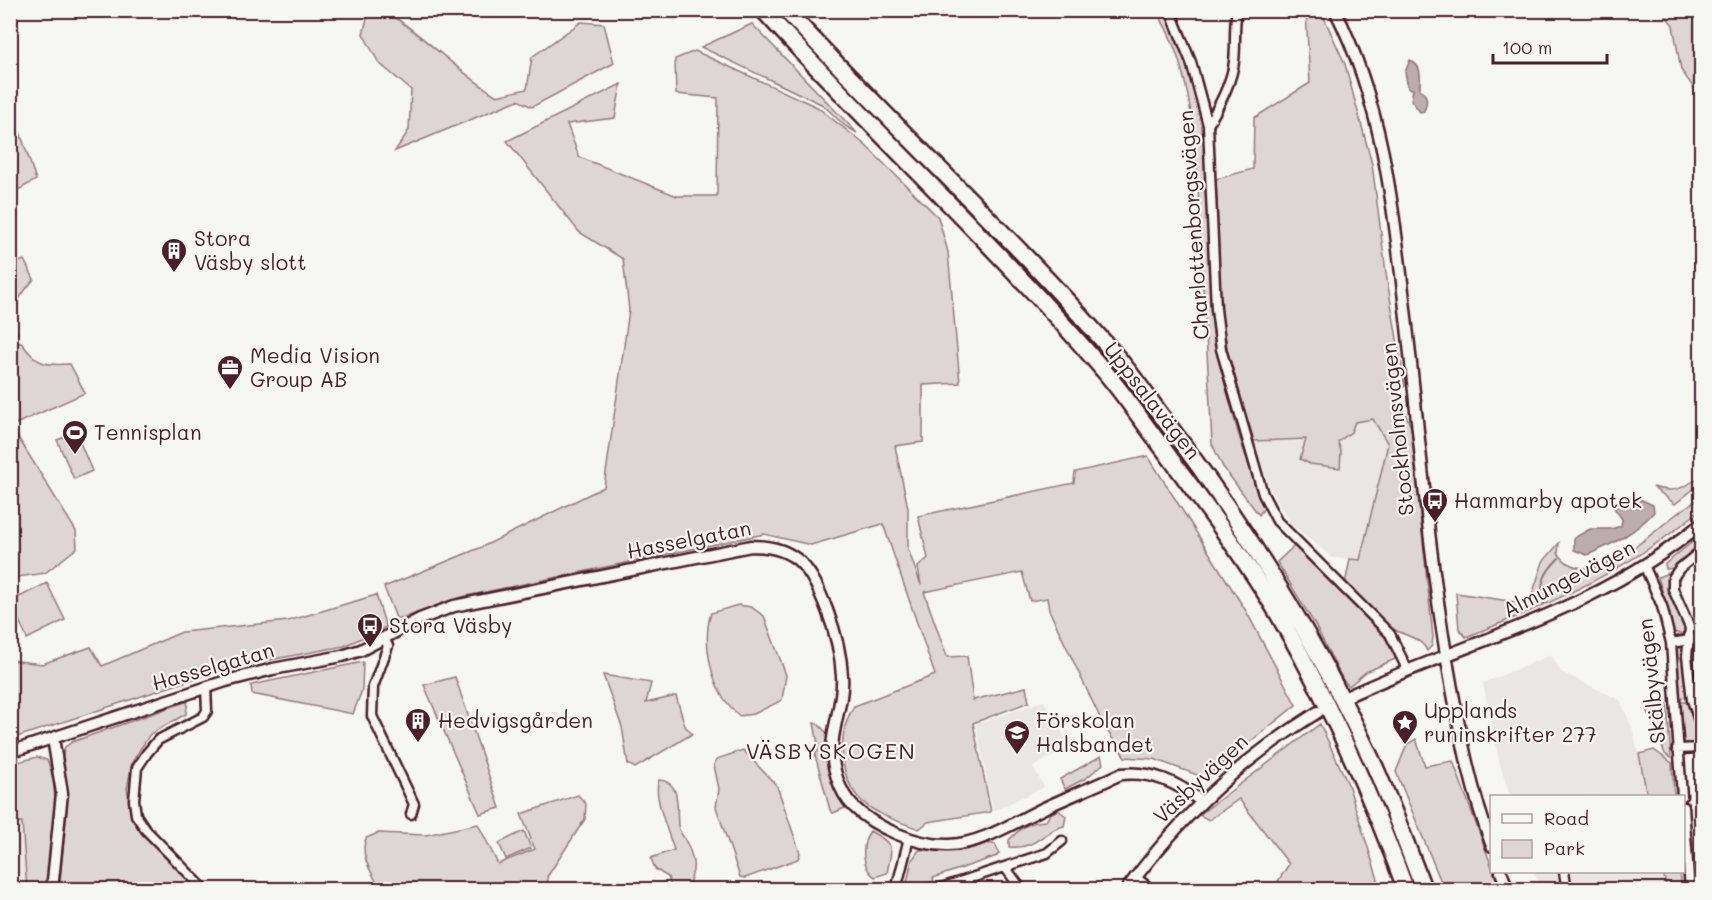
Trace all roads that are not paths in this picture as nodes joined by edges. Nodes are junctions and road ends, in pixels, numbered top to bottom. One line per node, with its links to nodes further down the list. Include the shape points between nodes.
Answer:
1 (763, 10): 42 (highway, Uppsalavägen, via 1106,373 1206,505 1277,613 1314,680 1382,825)
2 (786, 10): 43 (highway, Uppsalavägen, via 851,81 1003,231 1110,350 1222,496 1288,601 1375,767)
3 (1170, 10): 6 (street, Charlottenborgsvägen, via 1191,62)
4 (1237, 10): 6 (street, via 1233,67)
5 (1335, 10): 14 (street, Stockholmsvägen, via 1366,82 1389,181 1432,568)
6 (1208, 125): 15 (street, Charlottenborgsvägen, via 1221,349 1263,494 1276,521 1390,634)
7 (1701, 523): 9 (street, Almungevägen)
8 (1701, 550): 12 (street, via 1672,578 1690,628)
9 (1644, 565): 13 (street, Skälbyvägen, via 1662,606); 14 (street, Almungevägen, via 1530,624)
10 (384, 638): 16 (street, Hasselgatan, via 342,657 273,669); 26 (street, via 388,646 373,687 372,716 414,804); 28 (street, Hasselgatan, via 454,606 751,546 777,548 800,560 810,571 840,653 841,701 832,747 839,784 852,806)
11 (1701, 638): 12 (street)
12 (1690, 640): 13 (street); 19 (street, via 1687,656 1692,700)
13 (1671, 644): 22 (street, Skälbyvägen)
14 (1446, 657): 15 (street); 30 (street, Stockholmsvägen, via 1463,749)
15 (1408, 671): 17 (street)
16 (206, 687): 20 (street, Hasselgatan); 36 (street, via 207,711 203,717 158,740 137,768 134,783 136,815)
17 (1348, 696)
18 (1318, 712): 25 (street, Väsbyvägen, via 1256,753)
19 (1701, 730)
20 (53, 738): 23 (street, Hasselgatan); 35 (street, via 62,793)
21 (1701, 748): 22 (street)
22 (1677, 749): 24 (street, Skälbyvägen)
23 (10, 752)
24 (1682, 795)
25 (1201, 801): 28 (street, Hasselgatan, via 1155,776 1121,774 976,840 948,845); 34 (street, Väsbyvägen)
26 (411, 814)
27 (1685, 831): 46 (street)
28 (909, 838): 37 (street)
29 (1062, 841): 31 (street, via 1047,853)
30 (1490, 843)
31 (1005, 867): 38 (street); 39 (street)
32 (1501, 873): 44 (street)
33 (1564, 873): 45 (street)
34 (1135, 877): 40 (street, Väsbyvägen); 41 (street)
35 (52, 890)
36 (205, 890)
37 (896, 890)
38 (935, 890)
39 (1022, 890)
40 (1126, 890)
41 (1152, 890)
42 (1406, 890)
43 (1424, 890)
44 (1508, 890)
45 (1567, 890)
46 (1690, 890)

